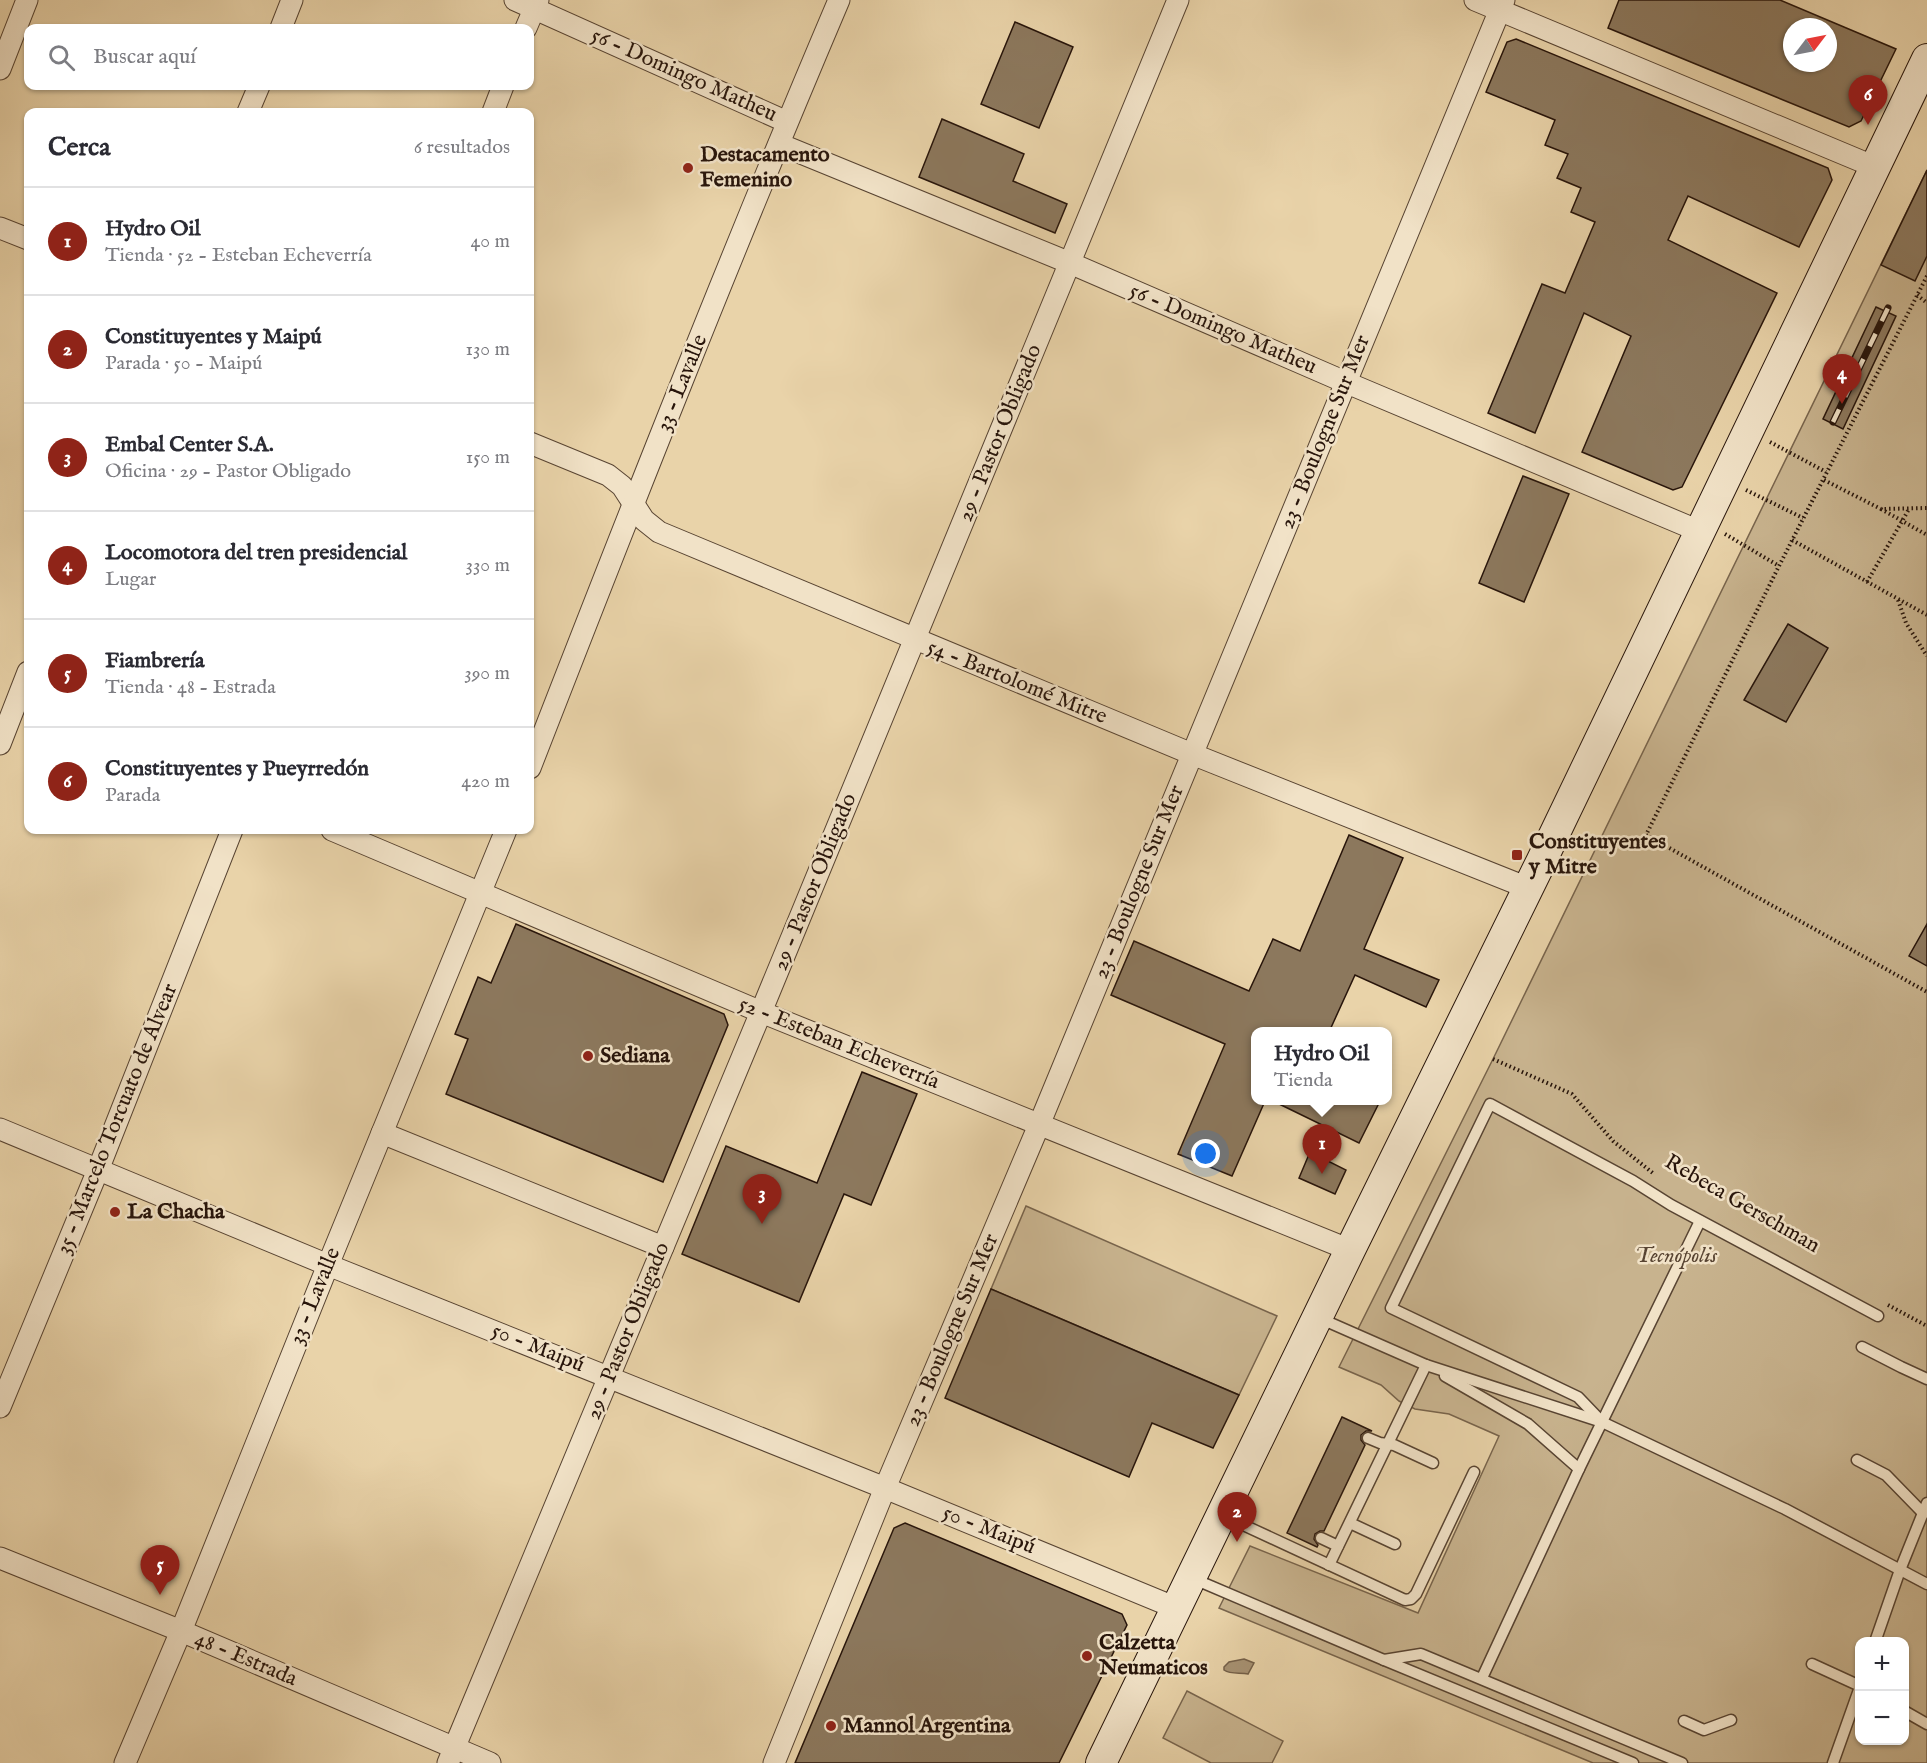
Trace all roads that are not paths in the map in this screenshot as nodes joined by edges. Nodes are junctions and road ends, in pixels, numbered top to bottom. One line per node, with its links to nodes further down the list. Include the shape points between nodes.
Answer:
1 (27, 0): 11 (street)
2 (292, 0): 8 (street)
3 (839, 0): 16 (street, 33 - Lavalle)
4 (1178, 0): 21 (street, 29 - Pastor Obligado)
5 (1475, 0): 7 (street)
6 (529, 3): 9 (street); 16 (street, 56 - Domingo Matheu)
7 (1502, 5): 18 (street); 22 (street, 23 - Boulogne Sur Mer)
8 (283, 24)
9 (526, 24)
10 (1927, 59): 18 (main road)
11 (0, 69)
12 (257, 90): 14 (street)
13 (501, 90): 15 (street)
14 (250, 108)
15 (495, 108)
16 (787, 122): 17 (street, 33 - Lavalle)
17 (779, 144): 21 (street, 56 - Domingo Matheu); 24 (street, 33 - Lavalle)
18 (1875, 167): 25 (main road)
19 (0, 228): 20 (street)
20 (24, 237)
21 (1070, 263): 22 (street, 56 - Domingo Matheu); 26 (street, 29 - Pastor Obligado)
22 (1345, 382): 25 (street, 56 - Domingo Matheu); 30 (street, 23 - Boulogne Sur Mer)
23 (534, 445): 24 (street, 54 - Bartolomé Mitre, via 608,475 622,486)
24 (633, 503): 26 (street, 54 - Bartolomé Mitre, via 644,520 659,532); 31 (street, 33 - Lavalle)
25 (1701, 526): 35 (main road)
26 (915, 639): 30 (street, 54 - Bartolomé Mitre); 37 (street, 29 - Pastor Obligado)
27 (24, 680): 28 (street)
28 (15, 699): 29 (street)
29 (0, 744)
30 (1192, 754): 35 (street, 54 - Bartolomé Mitre); 38 (street, 23 - Boulogne Sur Mer)
31 (534, 758)
32 (230, 834): 41 (street, 35 - Marcelo Torcuato de Alvear)
33 (342, 834): 36 (street, 52 - Esteban Echeverría)
34 (504, 834): 36 (street, 33 - Lavalle)
35 (1528, 888): 44 (main road)
36 (481, 892): 37 (street, 52 - Esteban Echeverría); 40 (street, 33 - Lavalle)
37 (761, 1012): 38 (street, 52 - Esteban Echeverría); 43 (street, 29 - Pastor Obligado)
38 (1039, 1125): 44 (street, 52 - Esteban Echeverría); 60 (street, 23 - Boulogne Sur Mer)
39 (0, 1129): 41 (street, 50 - Maipú)
40 (382, 1133): 43 (street); 45 (street, 33 - Lavalle)
41 (98, 1170): 45 (street, 50 - Maipú); 52 (street, 35 - Marcelo Torcuato de Alvear)
42 (1700, 1221): 46 (lane); 53 (lane); 53 (lane, via 1490,1104 1392,1308 1578,1397)
43 (663, 1247): 50 (street, 29 - Pastor Obligado)
44 (1350, 1250): 47 (main road)
45 (328, 1264): 50 (street, 50 - Maipú); 73 (street, 33 - Lavalle)
46 (1878, 1316)
47 (1317, 1317): 49 (lane); 62 (main road)
48 (1862, 1347): 51 (lane)
49 (1426, 1365): 53 (lane); 55 (lane); 58 (lane, via 1528,1424)
50 (610, 1377): 60 (street, 50 - Maipú); 84 (street, 29 - Pastor Obligado)
51 (1927, 1378)
52 (0, 1407)
53 (1602, 1422): 58 (lane); 69 (lane, via 1767,1500)
54 (1368, 1438): 55 (lane)
55 (1388, 1444): 57 (lane); 63 (lane)
56 (1857, 1460): 61 (lane, via 1886,1475)
57 (1433, 1463)
58 (1579, 1470): 77 (lane)
59 (1474, 1472): 68 (lane, via 1411,1599 1405,1600)
60 (885, 1488): 72 (street, 50 - Maipú); 87 (street, 23 - Boulogne Sur Mer)
61 (1926, 1509): 69 (lane)
62 (1221, 1515): 68 (lane); 70 (main road)
63 (1350, 1523): 65 (lane); 66 (lane)
64 (1321, 1538): 66 (lane)
65 (1395, 1544)
66 (1338, 1546): 68 (lane)
67 (0, 1558): 73 (street, 48 - Estrada)
68 (1329, 1565)
69 (1900, 1570): 71 (lane); 74 (lane)
70 (1191, 1578): 72 (main road); 75 (lane)
71 (1927, 1584)
72 (1176, 1608): 88 (main road)
73 (181, 1631): 84 (street, 48 - Estrada); 85 (street, 33 - Lavalle)
74 (1876, 1637)
75 (1384, 1660): 77 (lane, via 1421,1654); 89 (lane)
76 (1812, 1664): 78 (lane)
77 (1482, 1678): 90 (lane)
78 (1855, 1685)
79 (1859, 1691): 91 (lane)
80 (1909, 1714): 83 (lane)
81 (1731, 1720): 82 (lane, via 1704,1730)
82 (1684, 1721)
83 (1927, 1724)
84 (452, 1755): 86 (street, 48 - Estrada)
85 (125, 1763)
86 (490, 1763)
87 (774, 1763)
88 (1101, 1763)
89 (1633, 1763)
90 (1682, 1763)
91 (1833, 1763)

